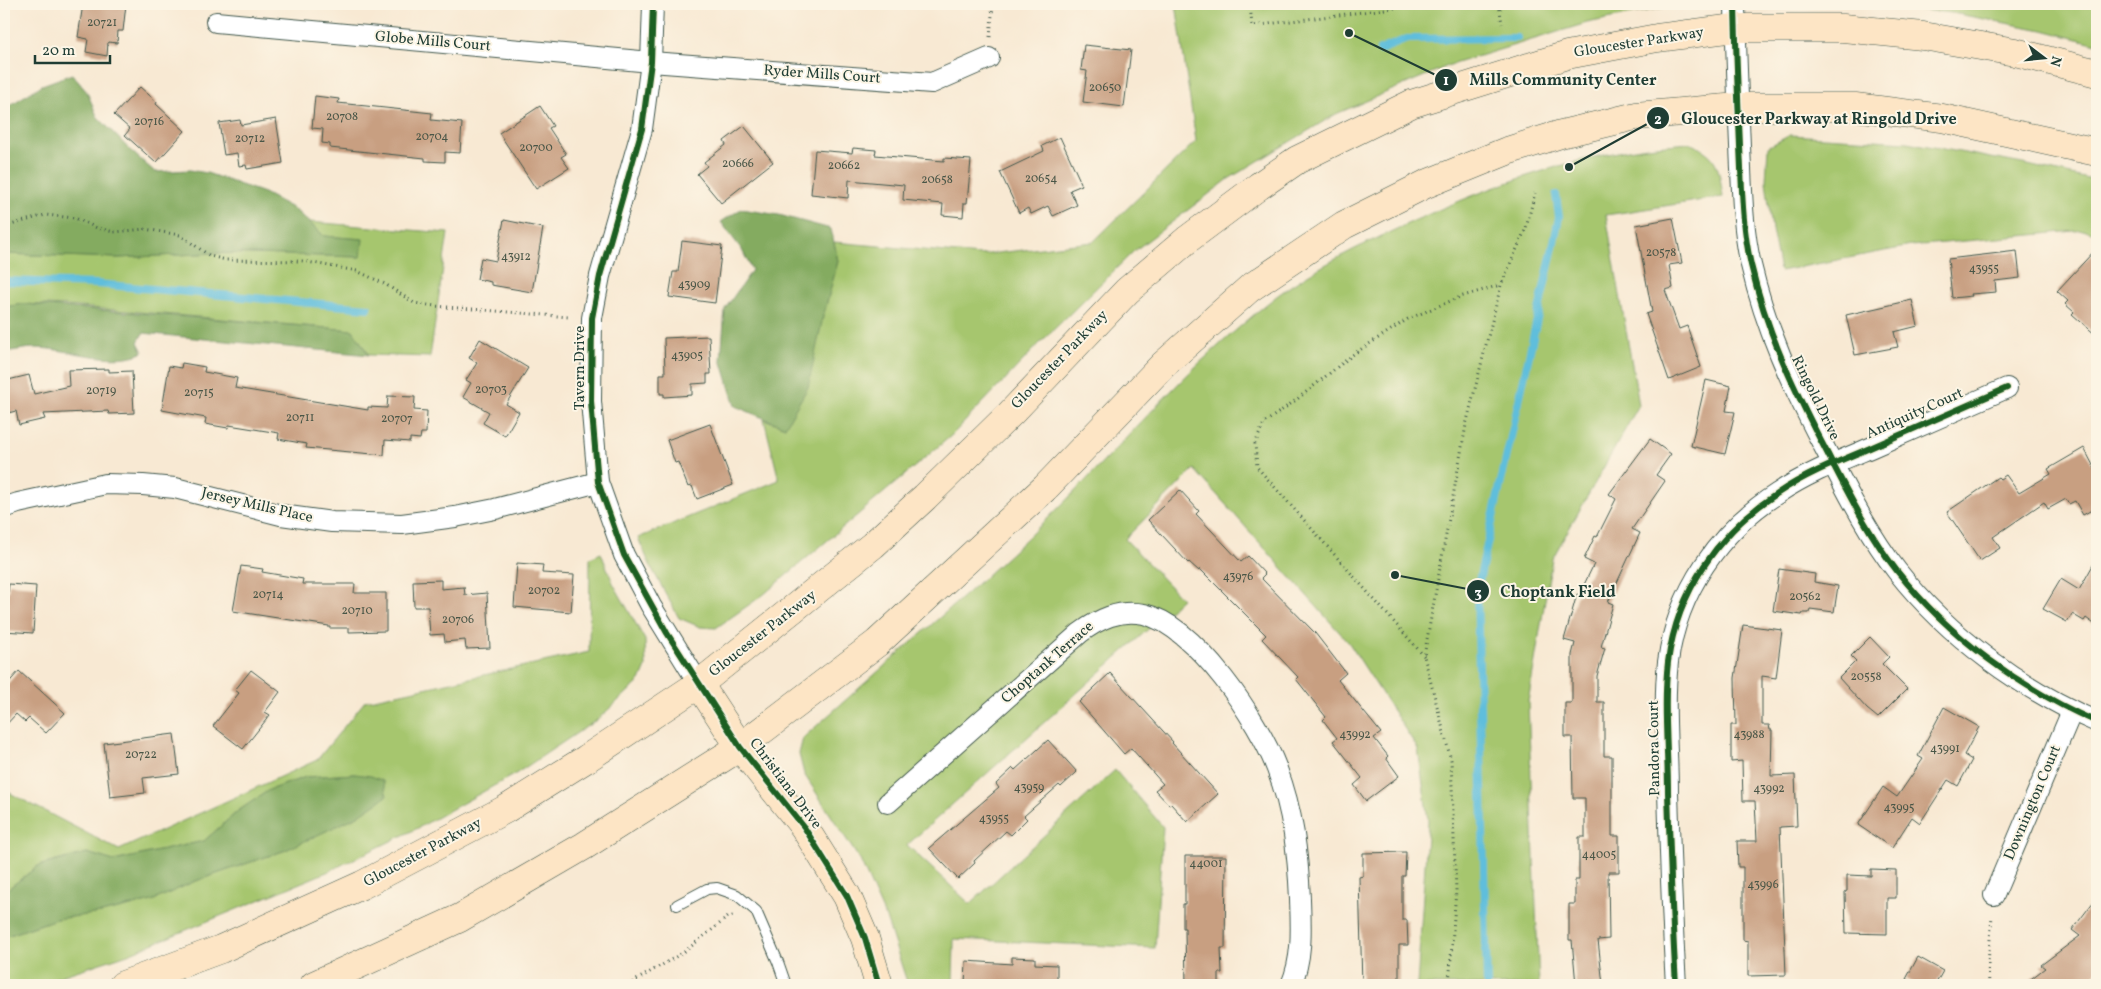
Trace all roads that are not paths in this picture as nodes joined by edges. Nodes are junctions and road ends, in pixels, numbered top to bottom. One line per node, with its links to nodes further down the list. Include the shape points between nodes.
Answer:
1 (653, 4): 5 (street, Tavern Drive)
2 (1735, 16): 6 (main road, Gloucester Parkway, via 1923,36 2015,52); 7 (street, Ringold Drive); 13 (main road, Gloucester Parkway, via 1657,38 1567,55 1411,104 1297,160 1188,239 1127,291 1004,419 873,545)
3 (216, 22): 5 (street, Globe Mills Court)
4 (989, 58): 5 (street, Ryder Mills Court, via 932,83)
5 (651, 62): 11 (street, Tavern Drive, via 642,129 600,276 592,318 591,401)
6 (2097, 73)
7 (1738, 107): 8 (main road, via 1855,107 1942,118); 10 (street, Ringold Drive, via 1741,193 1751,265 1770,331 1798,396); 16 (main road, via 1636,116 1553,136 1426,184 1344,225 1250,288 1163,365 1045,488 877,643)
8 (2097, 152)
9 (2007, 388): 10 (street, Antiquity Court)
10 (1833, 464): 14 (street, Ringold Drive, via 1866,525 1896,570 1923,601 1983,654 2033,690); 25 (street, Pandora Court, via 1780,491 1730,531 1705,563 1676,626 1668,662 1667,710)
11 (598, 482): 12 (street, Jersey Mills Place, via 495,509 402,524 332,522 281,515 175,488 142,485 106,484); 13 (street, Tavern Drive, via 624,555)
12 (4, 508)
13 (699, 684): 16 (main road, Christiana Drive); 20 (main road, Gloucester Parkway, via 506,809 362,885 221,949)
14 (2072, 711): 15 (street, Ringold Drive); 18 (street, Downington Court)
15 (2097, 722)
16 (740, 747): 21 (main road, via 584,846 460,918); 23 (main road, Christiana Drive, via 804,828 847,896 865,938)
17 (888, 803): 24 (street, Choptank Terrace, via 1099,619 1121,613 1144,614 1164,623 1185,638 1232,688 1257,726 1277,768 1290,812 1298,857 1300,955)
18 (1994, 895)
19 (677, 905): 22 (lane, via 707,889 717,888 737,895 756,911)
20 (123, 985)
21 (314, 985)
22 (786, 985)
23 (879, 985)
24 (1291, 985)
25 (1676, 985)

